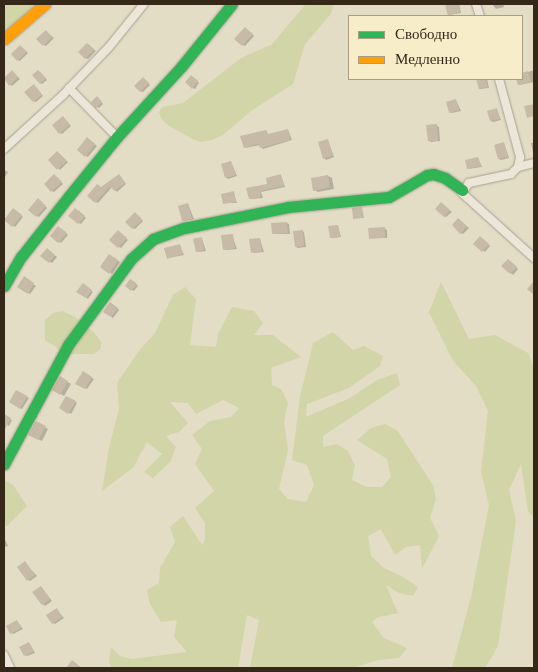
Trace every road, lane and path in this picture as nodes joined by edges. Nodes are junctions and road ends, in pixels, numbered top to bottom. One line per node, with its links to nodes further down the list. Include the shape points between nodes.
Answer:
1 (45, 4): 4 (street)
2 (144, 4): 6 (street, via 109,47)
3 (232, 4): 7 (street, via 182,67)
4 (4, 39)
5 (499, 80): 10 (street, via 520,157)
6 (69, 88): 7 (street); 8 (street)
7 (118, 137): 13 (street, via 21,256)
8 (4, 149)
9 (534, 163): 10 (street)
10 (518, 167): 11 (street, via 511,174 469,184)
11 (462, 190): 12 (street, via 465,198); 14 (street, via 433,174 389,197 288,208 184,228 153,239 130,259 68,346)
12 (534, 258)
13 (4, 286)
14 (4, 464)
15 (4, 655): 16 (street)
16 (10, 668)

